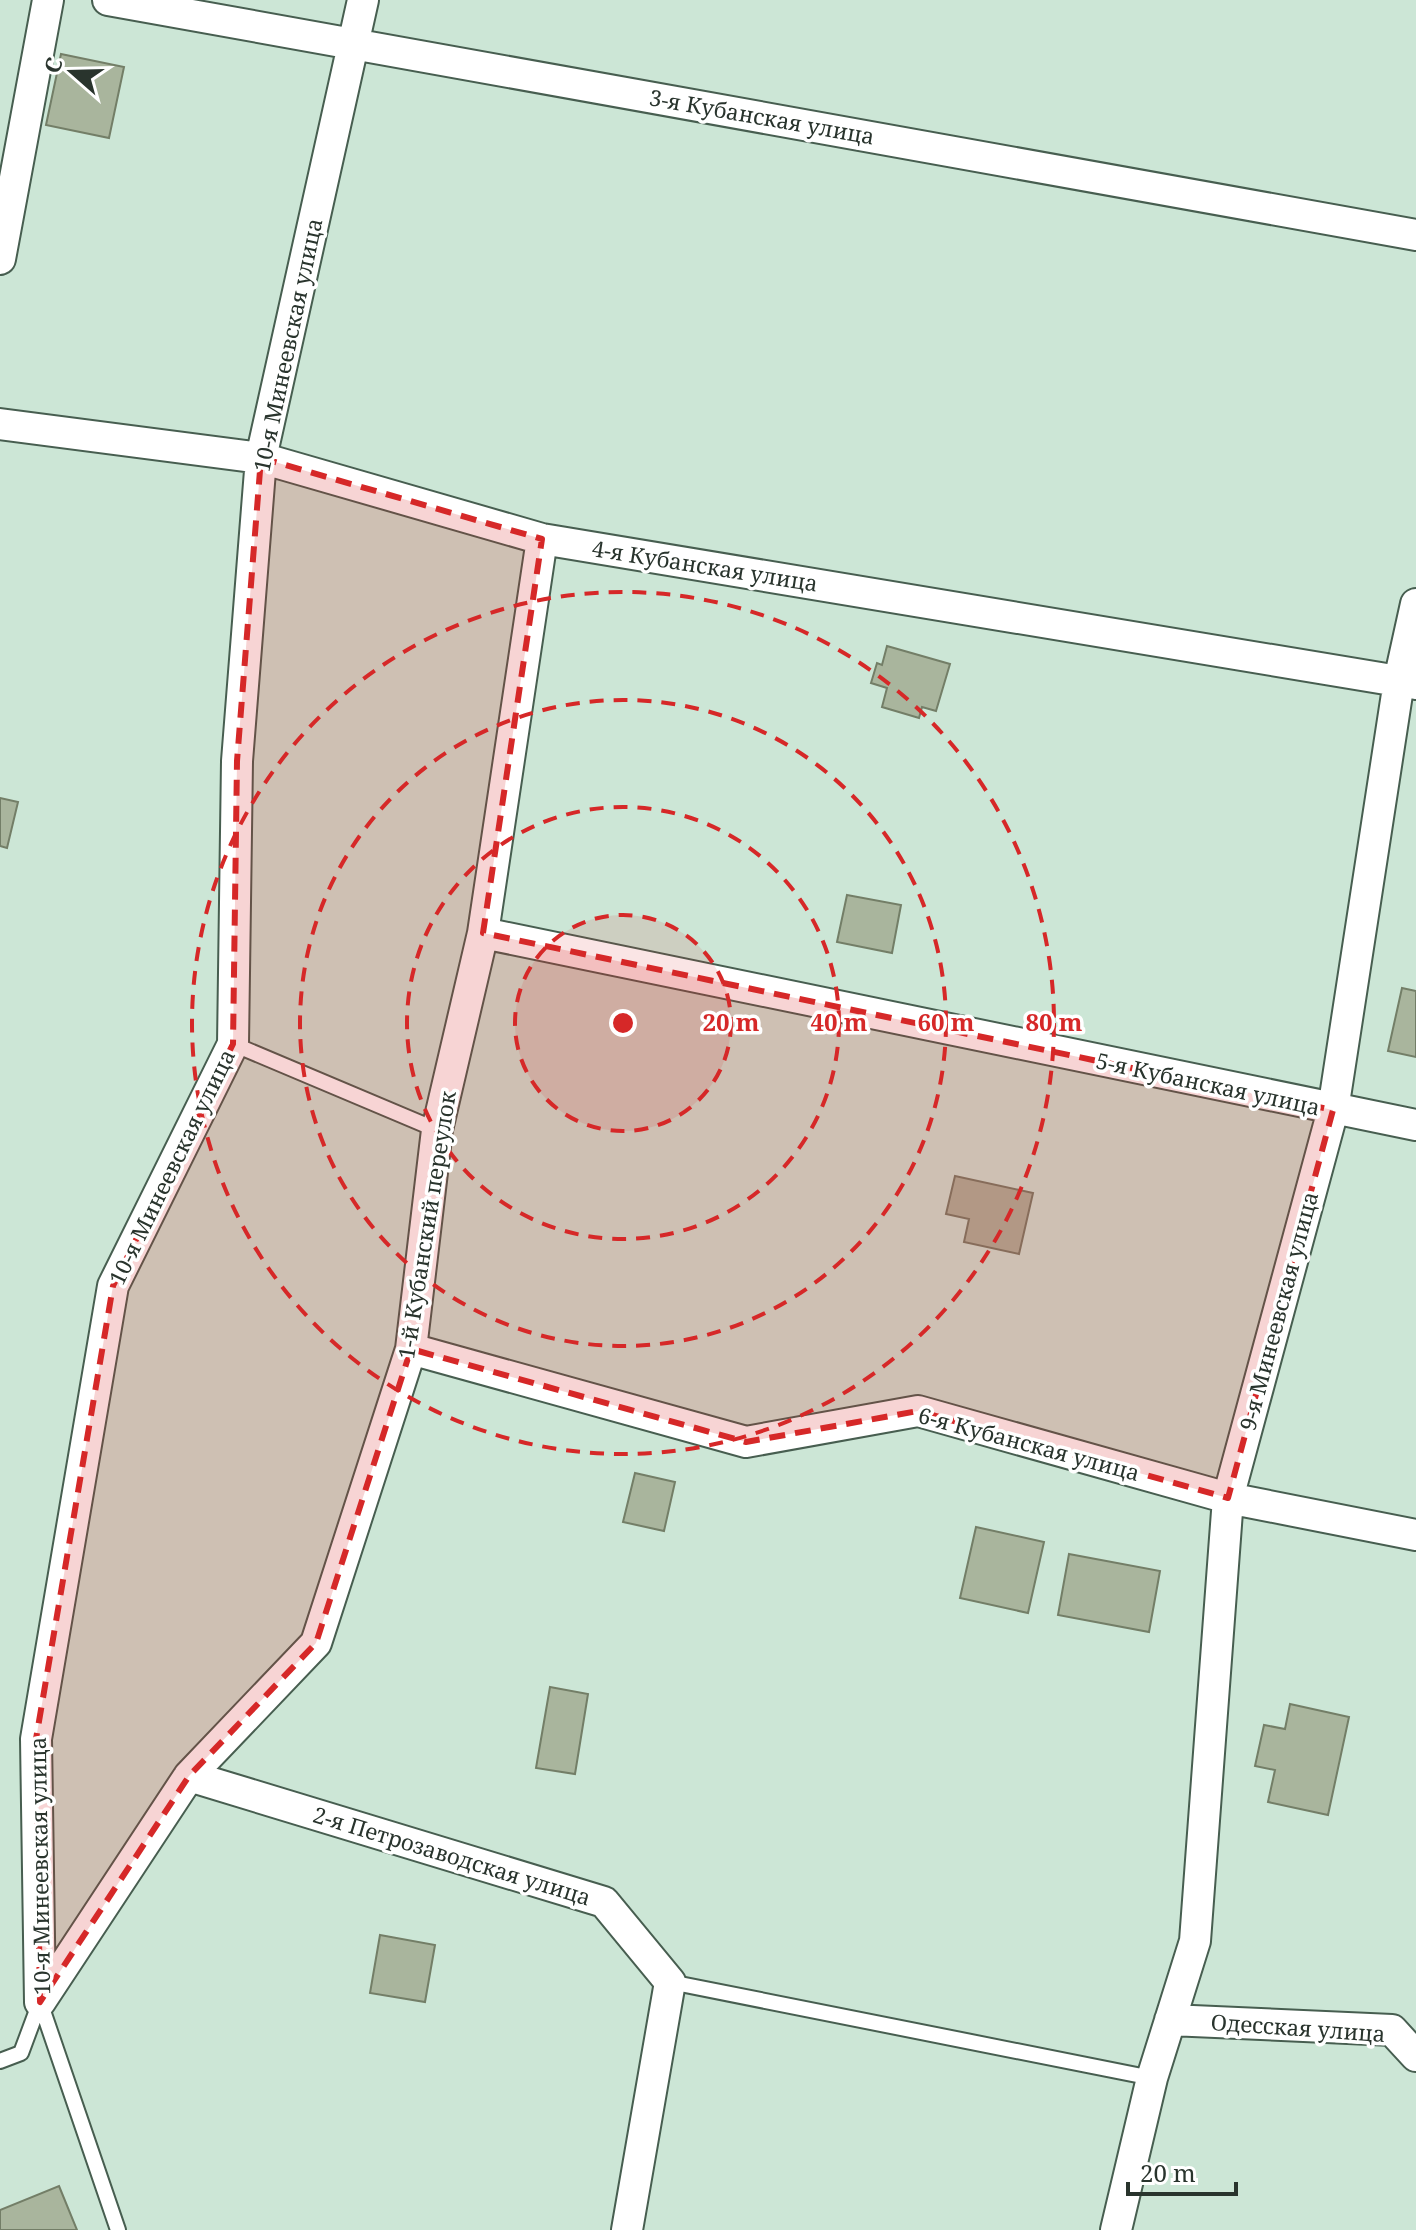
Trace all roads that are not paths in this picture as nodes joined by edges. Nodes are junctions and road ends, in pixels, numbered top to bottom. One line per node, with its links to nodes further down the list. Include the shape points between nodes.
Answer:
1 (48, 0): 6 (street)
2 (108, 0): 4 (street, 3-я Кубанская улица)
3 (363, 0): 4 (street, 10-я Минеевская улица)
4 (354, 42): 5 (street, 3-я Кубанская улица); 8 (street, 10-я Минеевская улица)
5 (1416, 235)
6 (0, 259)
7 (0, 424): 8 (street, 4-я Кубанская улица)
8 (261, 458): 9 (street, 4-я Кубанская улица); 13 (street, 10-я Минеевская улица, via 237,761)
9 (542, 539): 11 (street, 4-я Кубанская улица); 12 (street, 1-й Кубанский переулок)
10 (1416, 604): 11 (street, 9-я Минеевская улица)
11 (1408, 683): 14 (street, 9-я Минеевская улица)
12 (483, 933): 14 (street, 5-я Кубанская улица); 16 (street, 1-й Кубанский переулок)
13 (233, 1044): 16 (lane); 22 (street, 10-я Минеевская улица, via 113,1286 36,1739)
14 (1333, 1110): 15 (street, 5-я Кубанская улица); 18 (street, 9-я Минеевская улица)
15 (1416, 1125)
16 (437, 1130): 17 (street, 1-й Кубанский переулок)
17 (411, 1349): 18 (street, 6-я Кубанская улица, via 746,1442 918,1411); 20 (street, 1-й Кубанский переулок, via 316,1643)
18 (1228, 1498): 19 (street, 6-я Кубанская улица); 23 (street, 9-я Минеевская улица, via 1195,1941)
19 (1416, 1535)
20 (189, 1776): 21 (street, 2-я Петрозаводская улица, via 604,1902); 22 (street, 1-й Кубанский переулок)
21 (670, 1982): 26 (lane); 28 (street)
22 (40, 2002): 25 (lane, via 21,2053); 27 (lane, 10-я Минеевская улица)
23 (1170, 2020): 24 (street, Одесская улица, via 1392,2030); 26 (street, 9-я Минеевская улица)
24 (1416, 2056)
25 (0, 2061)
26 (1152, 2078): 29 (street, 9-я Минеевская улица)
27 (118, 2230)
28 (627, 2230)
29 (1116, 2230)

